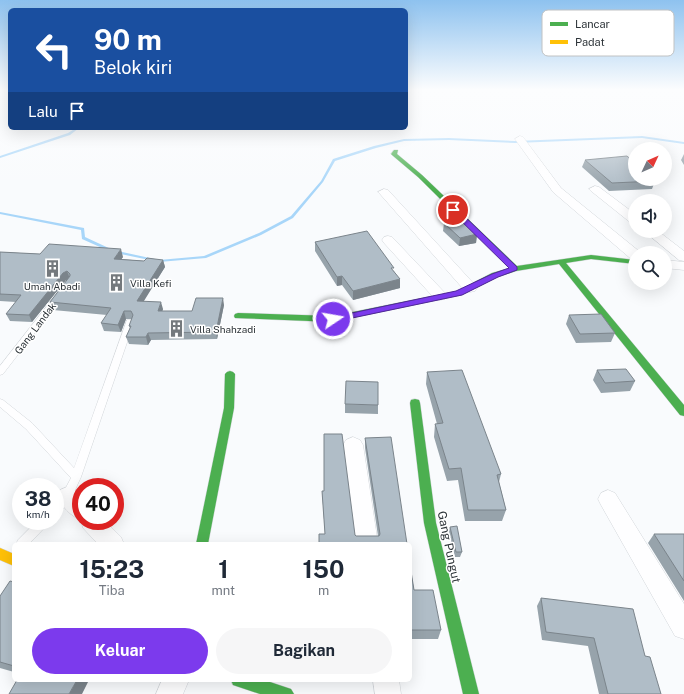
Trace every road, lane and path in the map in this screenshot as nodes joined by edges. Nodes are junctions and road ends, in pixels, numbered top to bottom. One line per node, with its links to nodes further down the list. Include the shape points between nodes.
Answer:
1 (520, 139): 8 (street, via 557,190)
2 (396, 150): 14 (street, via 394,154 398,159 420,176)
3 (595, 189): 5 (street)
4 (384, 192): 15 (street)
5 (628, 215)
6 (659, 238): 9 (street)
7 (388, 240): 17 (street)
8 (628, 248)
9 (684, 257)
10 (628, 261): 11 (street, via 591,257)
11 (561, 262): 14 (street); 24 (street)
12 (672, 265): 13 (street)
13 (684, 266)
14 (515, 269): 15 (street, via 495,275)
15 (470, 288): 17 (street)
16 (61, 293): 20 (lane, Gang Landak)
17 (440, 296): 18 (street, via 333,319)
18 (238, 316)
19 (130, 322): 26 (lane)
20 (0, 372)
21 (230, 374): 33 (street, via 229,408)
22 (0, 402): 26 (lane, via 29,426)
23 (415, 403): 42 (street, Gang Pungut, via 430,523)
24 (684, 412)
25 (353, 445): 34 (street)
26 (76, 477): 27 (lane)
27 (64, 497)
28 (608, 499): 35 (street)
29 (35, 530): 31 (lane)
30 (100, 530): 32 (street)
31 (24, 542)
32 (111, 542)
33 (202, 542)
34 (367, 542)
35 (684, 627)
36 (175, 682): 39 (street)
37 (244, 682): 40 (street)
38 (386, 682): 41 (street)
39 (169, 694)
40 (286, 694)
41 (388, 694)
42 (471, 694)

